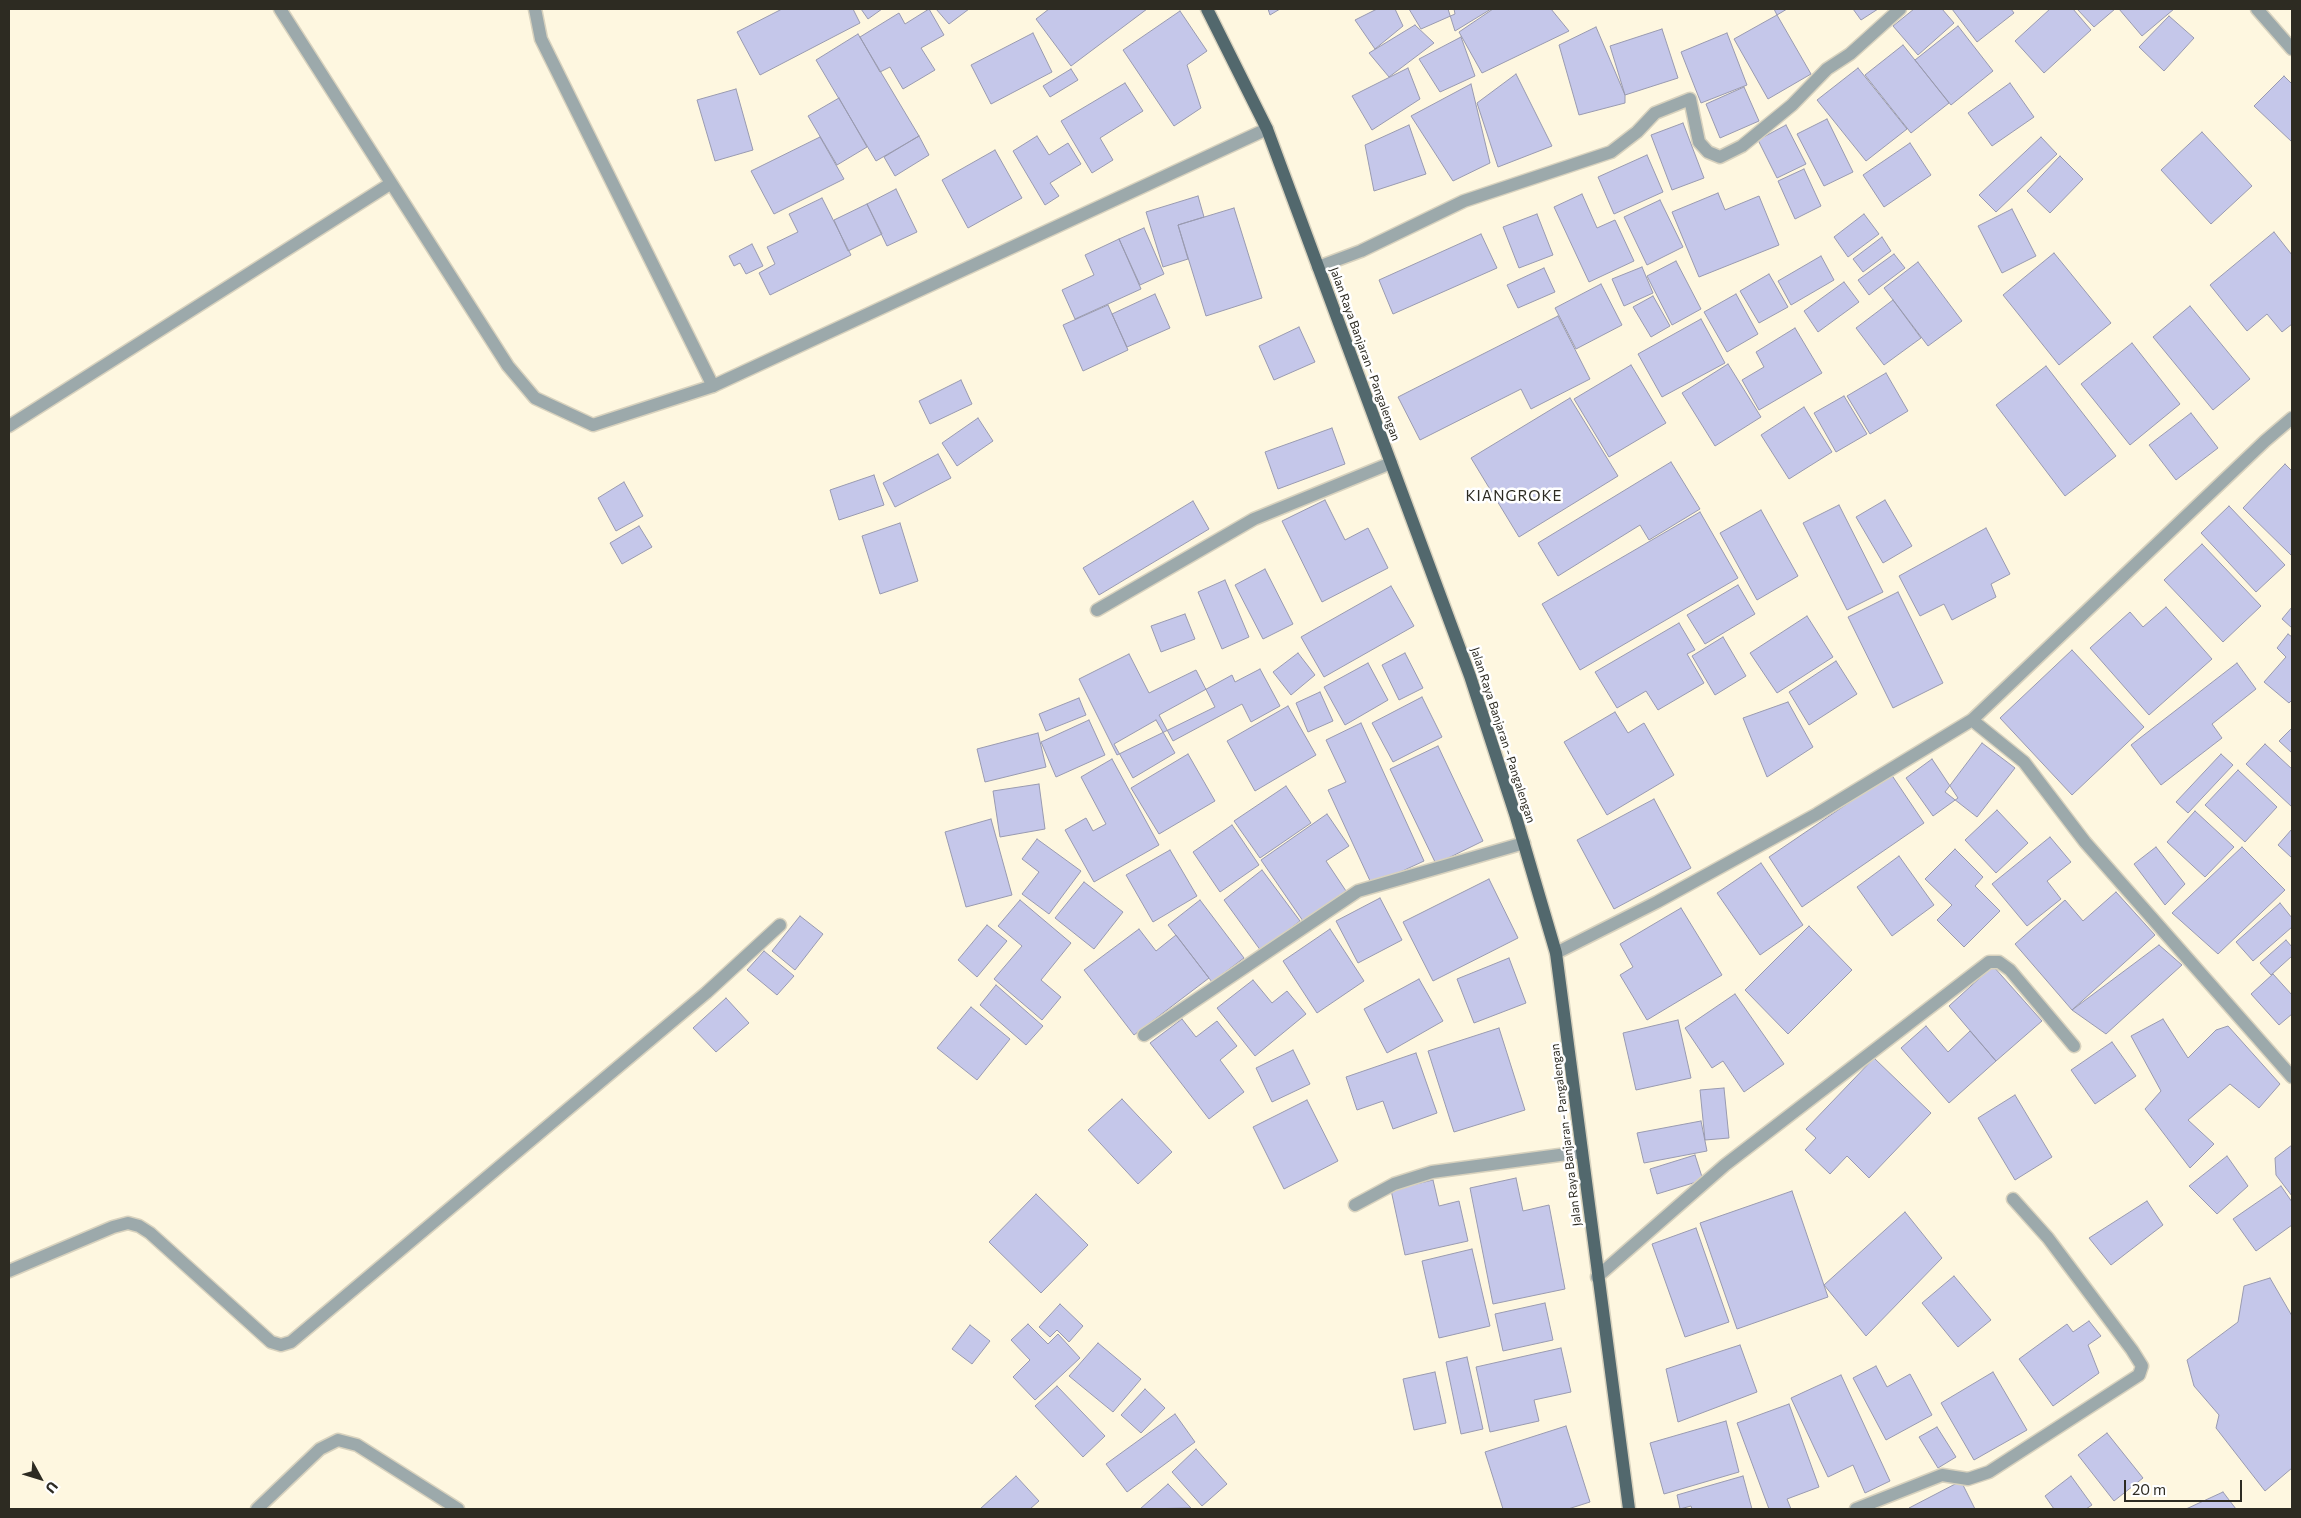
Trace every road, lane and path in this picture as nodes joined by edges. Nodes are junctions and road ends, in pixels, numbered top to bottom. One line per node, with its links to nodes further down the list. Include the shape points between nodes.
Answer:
1 (280, 9): 8 (street)
2 (535, 9): 10 (street, via 541,39)
3 (1207, 9): 7 (main road, Jalan Raya Banjaran - Pangalengan)
4 (1900, 9): 9 (street, via 1850,54 1828,69 1792,106 1742,146 1720,157 1708,152 1699,142 1690,98 1655,113 1611,152 1464,201 1361,251)
5 (2257, 9): 6 (street)
6 (2292, 49)
7 (1266, 129): 9 (main road, Jalan Raya Banjaran - Pangalengan); 10 (street)
8 (390, 184): 10 (street, via 508,366 535,398 593,424); 12 (street)
9 (1318, 267): 13 (main road, Jalan Raya Banjaran - Pangalengan)
10 (713, 386)
11 (2292, 418): 15 (street)
12 (9, 426)
13 (1390, 463): 14 (street, via 1254,519); 16 (main road, Jalan Raya Banjaran - Pangalengan, via 1470,676)
14 (1097, 610)
15 (1972, 720): 18 (street, via 1817,814); 21 (street, via 2024,762 2085,842)
16 (1524, 843): 18 (main road, Jalan Raya Banjaran - Pangalengan); 19 (street, via 1358,891)
17 (780, 925): 25 (street, via 706,993 291,1342 281,1345 271,1342 140,1226 128,1223 113,1227)
18 (1556, 953): 22 (main road, Jalan Raya Banjaran - Pangalengan)
19 (1144, 1035)
20 (2074, 1046): 26 (street, via 2010,970 2000,962 1989,962 1725,1165)
21 (2292, 1077)
22 (1582, 1152): 24 (street, via 1432,1172 1394,1184); 26 (main road, Jalan Raya Banjaran - Pangalengan)
23 (2013, 1199): 30 (street, via 2048,1238 2132,1350 2142,1366 2139,1375 1988,1472 1968,1479 1942,1475)
24 (1355, 1205)
25 (9, 1270)
26 (1597, 1277): 29 (main road, Jalan Raya Banjaran - Pangalengan)
27 (257, 1509): 28 (street, via 320,1449 338,1440 357,1445)
28 (458, 1509)
29 (1629, 1509)
30 (1856, 1509)

